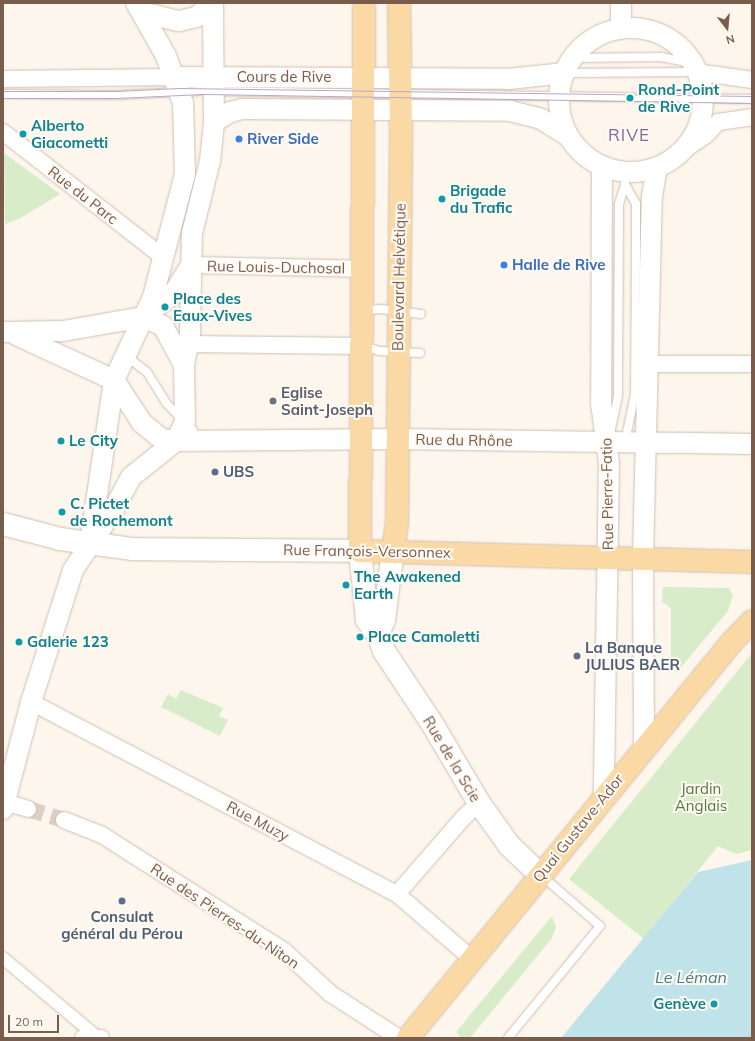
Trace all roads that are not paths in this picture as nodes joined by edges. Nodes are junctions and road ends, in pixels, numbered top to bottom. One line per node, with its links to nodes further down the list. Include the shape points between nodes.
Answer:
1 (213, 3): 5 (street, via 197,16 179,22); 12 (street)
2 (364, 3): 14 (main road)
3 (399, 3): 15 (main road, Boulevard Helvétique)
4 (621, 3): 6 (street)
5 (139, 7): 11 (street)
6 (621, 28): 7 (street, via 590,39); 8 (street, via 645,28 660,34 681,48)
7 (568, 65): 8 (lane); 8 (lane, via 661,58); 15 (street, Cours de Rive, via 526,79); 16 (street)
8 (695, 68): 10 (street); 17 (street)
9 (3, 80): 11 (street, Cours de Rive)
10 (752, 80)
11 (177, 84): 12 (street, Cours de Rive); 13 (lane, via 116,95); 26 (street, via 185,114 185,174)
12 (214, 84): 14 (street, Cours de Rive); 20 (street)
13 (3, 94)
14 (363, 94): 15 (street, Cours de Rive); 15 (street, Cours de Rive); 20 (street, Cours de Rive, via 242,109 230,112); 28 (main road)
15 (400, 94): 16 (lane, Cours de Rive); 22 (street, Cours de Rive, via 510,111 541,119); 29 (main road, Boulevard Helvétique)
16 (561, 96): 17 (lane, Cours de Rive); 22 (street, via 562,121)
17 (701, 98): 18 (lane, Cours de Rive); 23 (street, via 695,132)
18 (752, 99)
19 (752, 117): 23 (street, via 718,122 702,138)
20 (214, 122): 27 (street, via 210,161 192,232)
21 (3, 132): 26 (street, Rue du Parc)
22 (567, 134): 24 (street, via 578,148)
23 (678, 154): 25 (street)
24 (602, 167): 25 (street, via 626,172); 46 (street, Rue Pierre-Fatio, via 601,403)
25 (657, 167): 39 (street, via 652,197)
26 (163, 257): 31 (street, via 153,297)
27 (190, 265): 28 (street, Rue Louis-Duchosal); 31 (street, via 184,280 173,294); 34 (street)
28 (362, 269): 32 (main road)
29 (399, 311): 30 (lane); 32 (lane, via 381,308 369,310); 36 (main road, Boulevard Helvétique)
30 (421, 314)
31 (143, 317): 33 (street, via 63,331); 38 (street); 41 (street, via 163,326)
32 (361, 320): 35 (main road)
33 (5, 332): 42 (street, via 40,344)
34 (188, 344): 35 (street); 41 (street)
35 (361, 346): 36 (lane, via 379,351); 45 (main road)
36 (399, 352): 37 (lane); 44 (main road, Boulevard Helvétique)
37 (420, 353)
38 (125, 355): 42 (street); 43 (lane, via 147,372 158,392)
39 (650, 364): 40 (street); 47 (street)
40 (752, 364)
41 (184, 365): 43 (street)
42 (114, 380): 43 (street, via 142,422 162,438); 50 (street)
43 (189, 431): 45 (street, Rue du Rhône); 50 (street, via 131,477)
44 (398, 439): 45 (street, Rue du Rhône); 46 (street, Rue du Rhône); 52 (main road, Boulevard Helvétique, via 397,523)
45 (360, 440): 51 (main road)
46 (616, 443): 46 (lane, via 635,394 636,204 625,184 619,204); 47 (street, Rue du Rhône); 53 (street, Rue Pierre-Fatio)
47 (647, 443): 48 (street, Rue du Rhône); 54 (street)
48 (752, 444)
49 (3, 524): 50 (main road, Rue François-Versonnex)
50 (90, 544): 51 (main road, Rue François-Versonnex, via 133,549); 58 (street, via 73,570)
51 (360, 551): 52 (main road, Rue François-Versonnex); 57 (main road, via 367,620)
52 (393, 551): 53 (main road, Rue François-Versonnex); 57 (main road, via 384,620)
53 (608, 557): 54 (main road, Rue François-Versonnex); 60 (street, Rue Pierre-Fatio)
54 (644, 558): 55 (main road, Rue François-Versonnex); 59 (street)
55 (752, 562)
56 (752, 621): 59 (main road, Quai Gustave-Ador)
57 (378, 634): 61 (main road, Rue de la Scie, via 397,674 433,725)
58 (31, 702): 62 (street); 66 (street, Rue Muzy)
59 (644, 749): 60 (main road, Quai Gustave-Ador)
60 (604, 797): 65 (main road, Quai Gustave-Ador)
61 (479, 803): 65 (main road, Rue de la Scie, via 509,845); 66 (street)
62 (4, 806): 63 (street)
63 (28, 809)
64 (64, 820): 70 (street, Rue des Pierres-du-Niton, via 102,835 284,951 331,994)
65 (540, 874): 68 (main road, Quai Gustave-Ador); 72 (lane, via 600,926)
66 (397, 894): 68 (street, Rue Muzy)
67 (3, 958): 69 (street)
68 (472, 959): 71 (main road, Quai Gustave-Ador)
69 (94, 1038)
70 (399, 1038)
71 (408, 1038)
72 (508, 1038)

